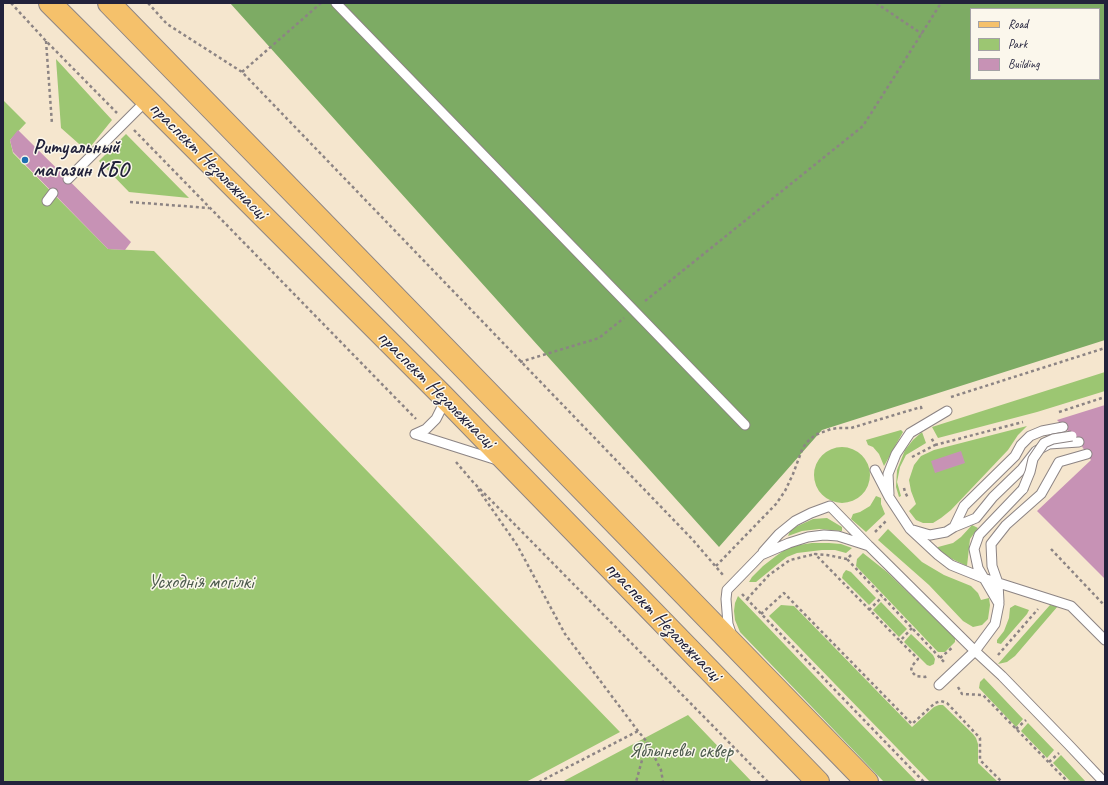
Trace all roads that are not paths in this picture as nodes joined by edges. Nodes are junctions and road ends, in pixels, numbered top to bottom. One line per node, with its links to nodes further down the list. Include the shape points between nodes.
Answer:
1 (50, 3): 4 (main road, праспект Незалежнасці)
2 (109, 3): 24 (main road, праспект Незалежнасці)
3 (336, 3): 10 (lane)
4 (147, 100): 5 (lane); 8 (main road, праспект Незалежнасці)
5 (68, 179)
6 (54, 194): 7 (lane)
7 (47, 201)
8 (442, 395): 13 (main road, праспект Незалежнасці); 13 (lane, via 442,407 436,419 426,429 414,434)
9 (947, 411): 15 (lane, via 910,433 896,454 888,474)
10 (745, 425)
11 (1063, 427): 16 (lane, via 1030,436 1015,456 964,506)
12 (1086, 454): 21 (lane, via 1059,462 1040,494 1006,524 991,544 992,566)
13 (508, 463): 27 (main road, праспект Незалежнасці)
14 (875, 470): 15 (lane)
15 (889, 497): 17 (lane)
16 (954, 527): 17 (lane, via 946,532 930,535); 20 (lane, bridge, via 976,518 1036,452 1049,444 1076,439 1053,439 1044,443 1034,459 1023,489 979,535 974,550)
17 (910, 529): 20 (lane, via 951,565)
18 (869, 546): 19 (lane, via 838,536 824,535 789,543); 19 (lane, via 830,506 795,521); 25 (lane)
19 (761, 554): 24 (lane, via 727,590 728,624)
20 (983, 578): 21 (lane); 22 (lane)
21 (998, 583): 22 (lane); 23 (lane, via 1071,606)
22 (999, 604): 25 (lane, via 995,624)
23 (1105, 640)
24 (736, 648): 28 (main road, праспект Незалежнасці)
25 (975, 651): 26 (lane); 29 (lane)
26 (939, 685)
27 (818, 782)
28 (866, 782)
29 (1104, 782)

